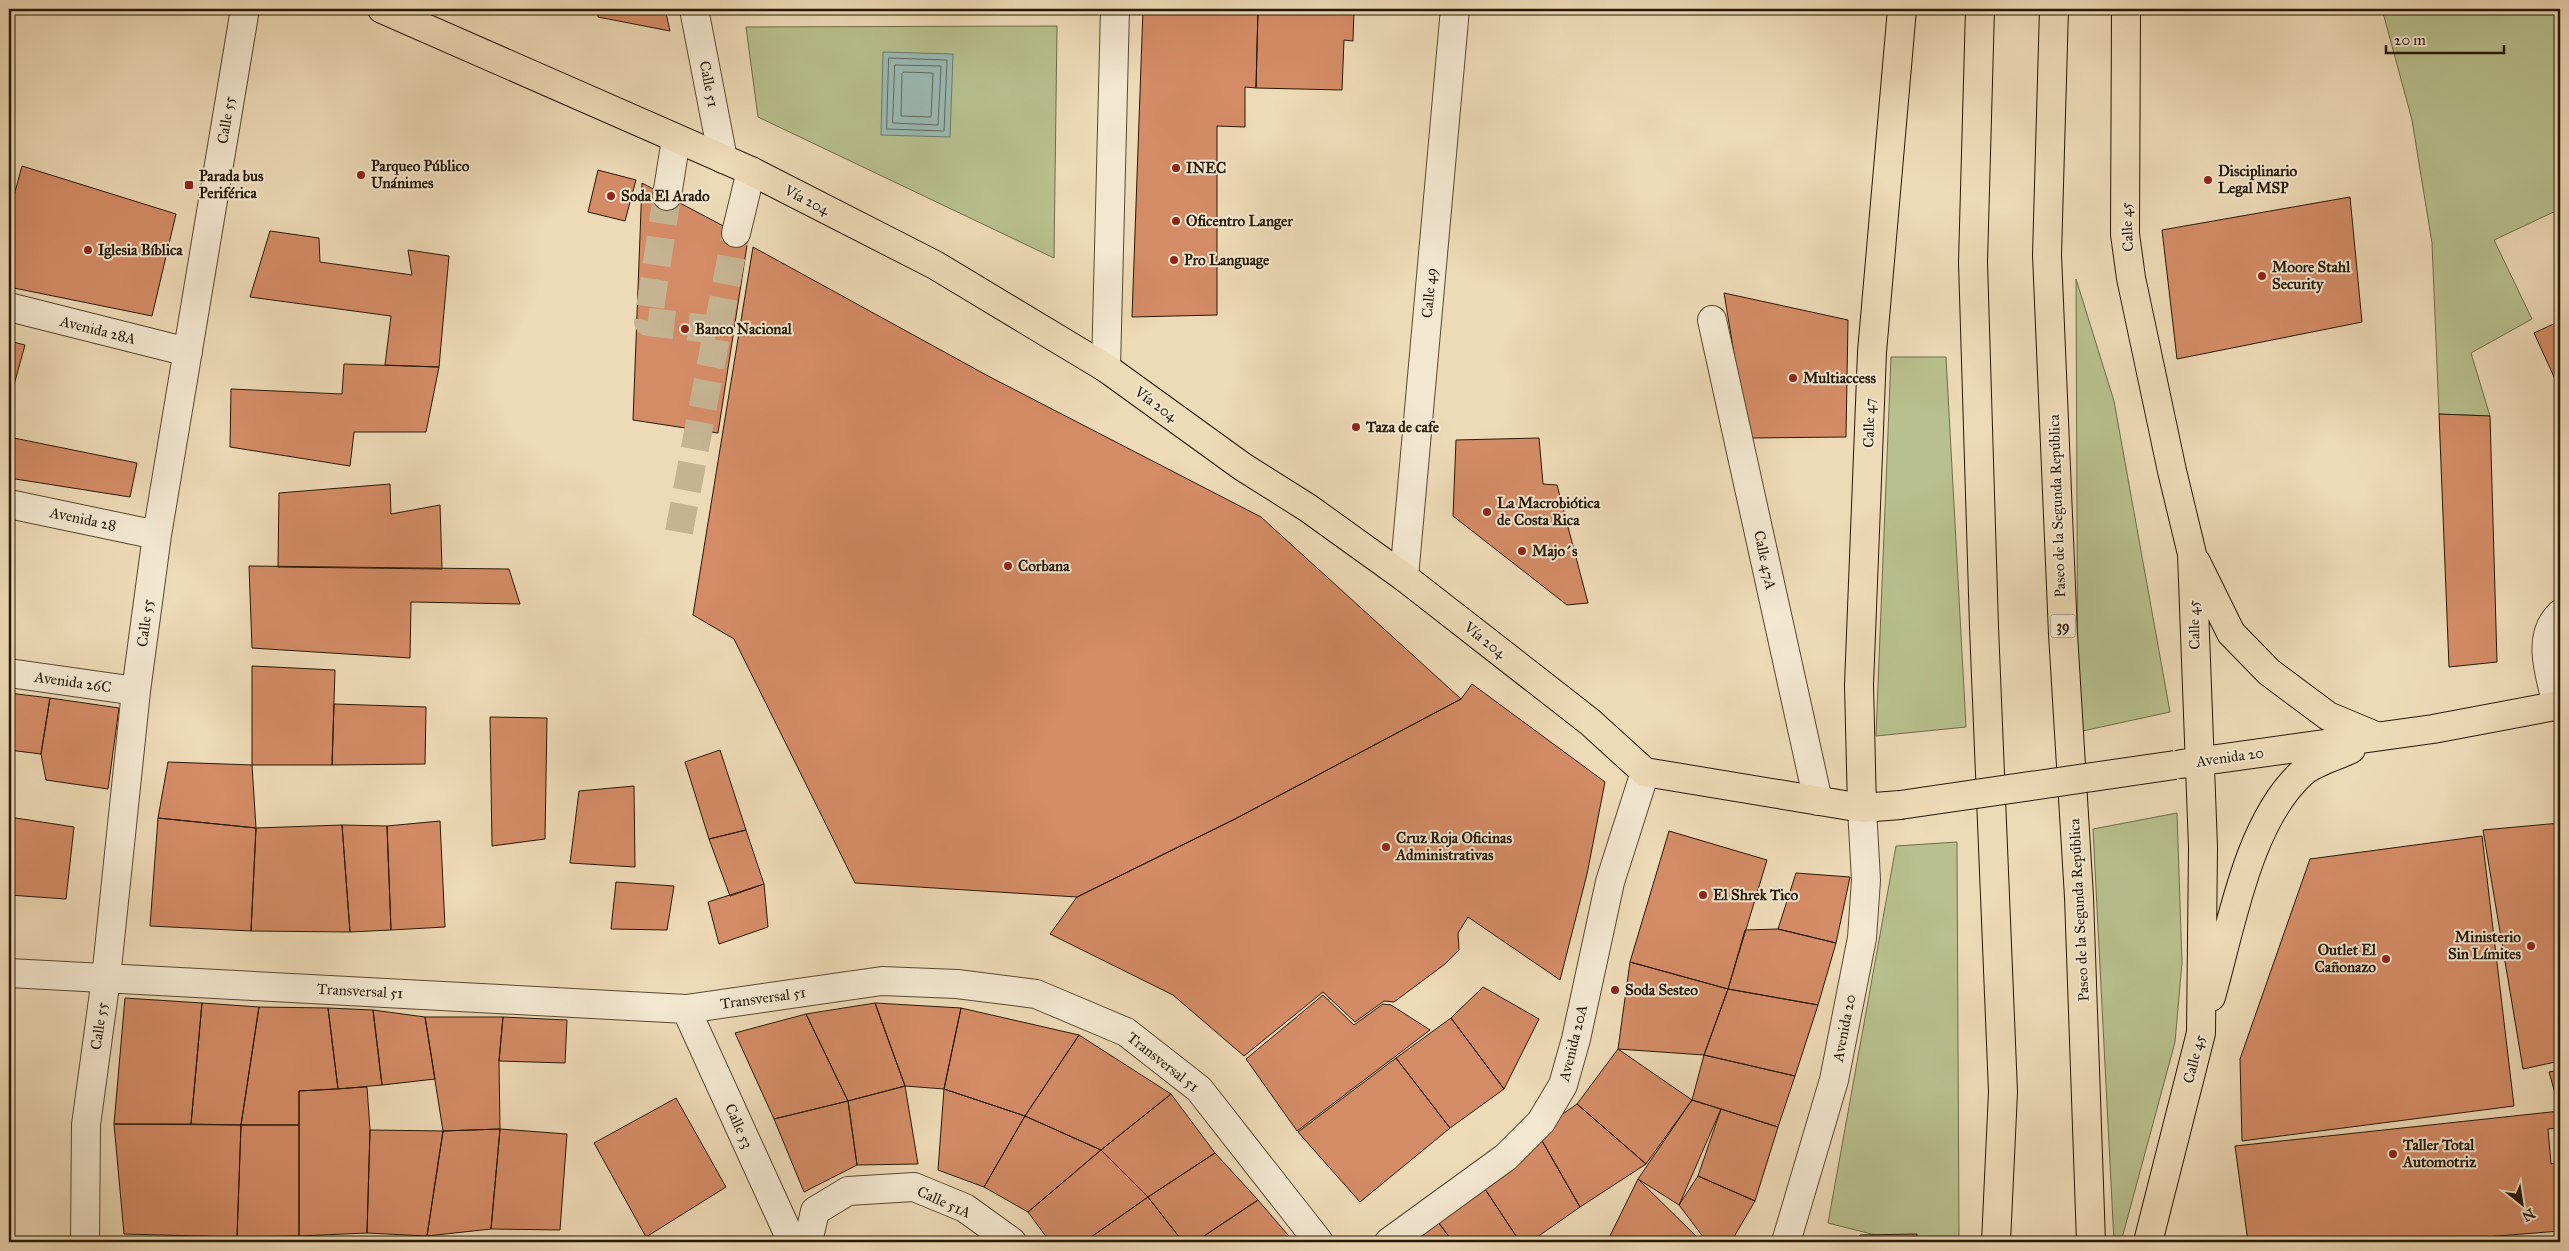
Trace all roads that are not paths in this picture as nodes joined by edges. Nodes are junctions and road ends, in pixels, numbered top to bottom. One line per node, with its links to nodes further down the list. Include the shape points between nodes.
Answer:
1 (245, 9): 17 (street, Calle 55)
2 (382, 9): 10 (main road, Vía 204)
3 (694, 9): 11 (street, Calle 51)
4 (1115, 9): 18 (street)
5 (1454, 9): 22 (street, Calle 49)
6 (1902, 9): 31 (main road, Calle 47, via 1872,352 1859,684)
7 (1980, 9): 43 (main road, via 1974,262 1984,627 2003,1092)
8 (2054, 9): 44 (main road, Paseo de la Segunda República / 39, via 2046,255 2079,897)
9 (2126, 9): 21 (main road, Calle 45, via 2125,234 2131,278)
10 (676, 139): 11 (main road, Vía 204); 13 (street)
11 (723, 159): 12 (main road, Vía 204)
12 (751, 170): 14 (street); 18 (main road, Vía 204, via 935,266)
13 (667, 196)
14 (736, 233)
15 (9, 307): 17 (street, Avenida 28A)
16 (1712, 320): 30 (street, Calle 47A)
17 (188, 352): 20 (street, Calle 55)
18 (1106, 368): 22 (main road, Vía 204)
19 (9, 504): 20 (street, Avenida 28)
20 (157, 534): 25 (street, Calle 55)
21 (2192, 554): 27 (main road, via 2231,632 2269,672 2328,716); 28 (main road, Calle 45)
22 (1404, 577): 29 (main road, Vía 204, via 1590,722)
23 (2560, 614): 26 (street, via 2549,628 2545,646)
24 (9, 673): 25 (street, Avenida 26C)
25 (136, 691): 33 (street, Calle 55)
26 (2559, 705): 27 (main road, Avenida 20)
27 (2378, 737): 28 (main road, Avenida 20); 35 (main road, via 2305,771 2285,791 2256,840)
28 (2187, 763): 31 (main road, Avenida 20, bridge); 35 (main road, Calle 45, via 2203,848)
29 (1645, 772): 30 (main road); 41 (street, Avenida 20A, via 1610,882 1563,1085 1541,1122 1506,1157)
30 (1818, 801): 31 (main road)
31 (1862, 808): 42 (street, Avenida 20, via 1866,880 1862,938 1834,1080)
32 (9, 973): 33 (street, Transversal 51)
33 (106, 978): 34 (street, Transversal 51); 36 (street, Calle 55, via 86,1125)
34 (686, 1009): 37 (street, Calle 53); 40 (street, Transversal 51, via 882,981 957,984 1036,994 1126,1032 1199,1089)
35 (2201, 1033): 45 (main road, Calle 45)
36 (85, 1242)
37 (792, 1242)
38 (808, 1242): 39 (street, Calle 51A, via 814,1211 848,1192 914,1187 964,1208)
39 (1012, 1242)
40 (1319, 1242)
41 (1389, 1242)
42 (1786, 1242)
43 (1996, 1242)
44 (2091, 1242)
45 (2148, 1242)

